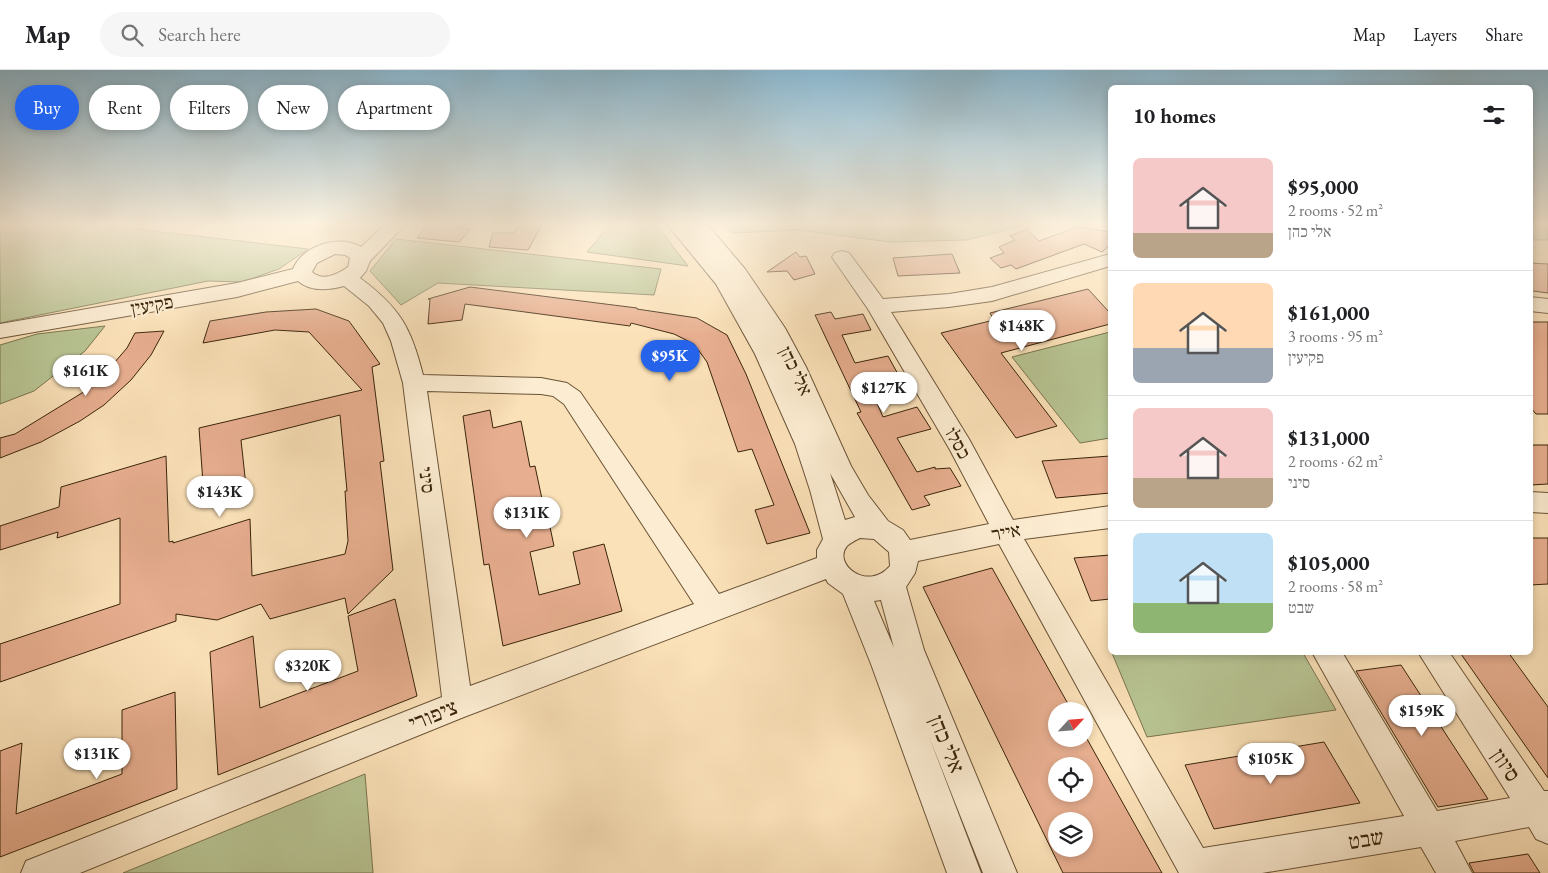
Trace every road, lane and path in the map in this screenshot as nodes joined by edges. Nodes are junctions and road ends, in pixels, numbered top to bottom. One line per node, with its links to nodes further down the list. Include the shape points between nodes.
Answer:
1 (309, 260): 9 (street)
2 (355, 260): 8 (street, סיני)
3 (361, 260): 8 (street)
4 (709, 260): 20 (street, אלי כהן, via 732,291 787,396 827,496)
5 (729, 260): 18 (street, אלי כהן, via 770,319 796,368 846,480)
6 (844, 260): 11 (street, כסלו)
7 (1108, 261): 11 (street, via 990,295)
8 (354, 268): 9 (street, via 328,283 311,282); 14 (street, סיני, via 396,325)
9 (302, 273): 13 (street, פקיעין, via 237,290)
10 (1533, 304): 12 (street)
11 (877, 306): 19 (street, כסלו)
12 (1548, 306)
13 (0, 331)
14 (414, 383): 24 (street, via 541,386 559,389 572,398); 27 (street, סיני)
15 (1533, 502): 16 (street)
16 (1548, 502)
17 (1108, 517): 19 (street, אייר)
18 (880, 529): 20 (street, via 868,527 845,531); 21 (street, via 895,539)
19 (1006, 531): 21 (street, אייר); 30 (street, כסלו)
20 (834, 551): 23 (street, via 836,574); 24 (street, ציפורי)
21 (904, 553): 22 (street, via 903,570)
22 (891, 584): 23 (street, via 880,589); 33 (street, אלי כהן, via 909,650)
23 (854, 587): 32 (street, אלי כהן)
24 (714, 610): 27 (street, ציפורי)
25 (1328, 655): 29 (street)
26 (1434, 655): 28 (street, סיוון)
27 (458, 705): 31 (street, ציפורי)
28 (1544, 814): 29 (street, שבט)
29 (1429, 829): 30 (street, שבט); 34 (street)
30 (1196, 870)
31 (38, 873)
32 (964, 873)
33 (1000, 873)
34 (1455, 873)

